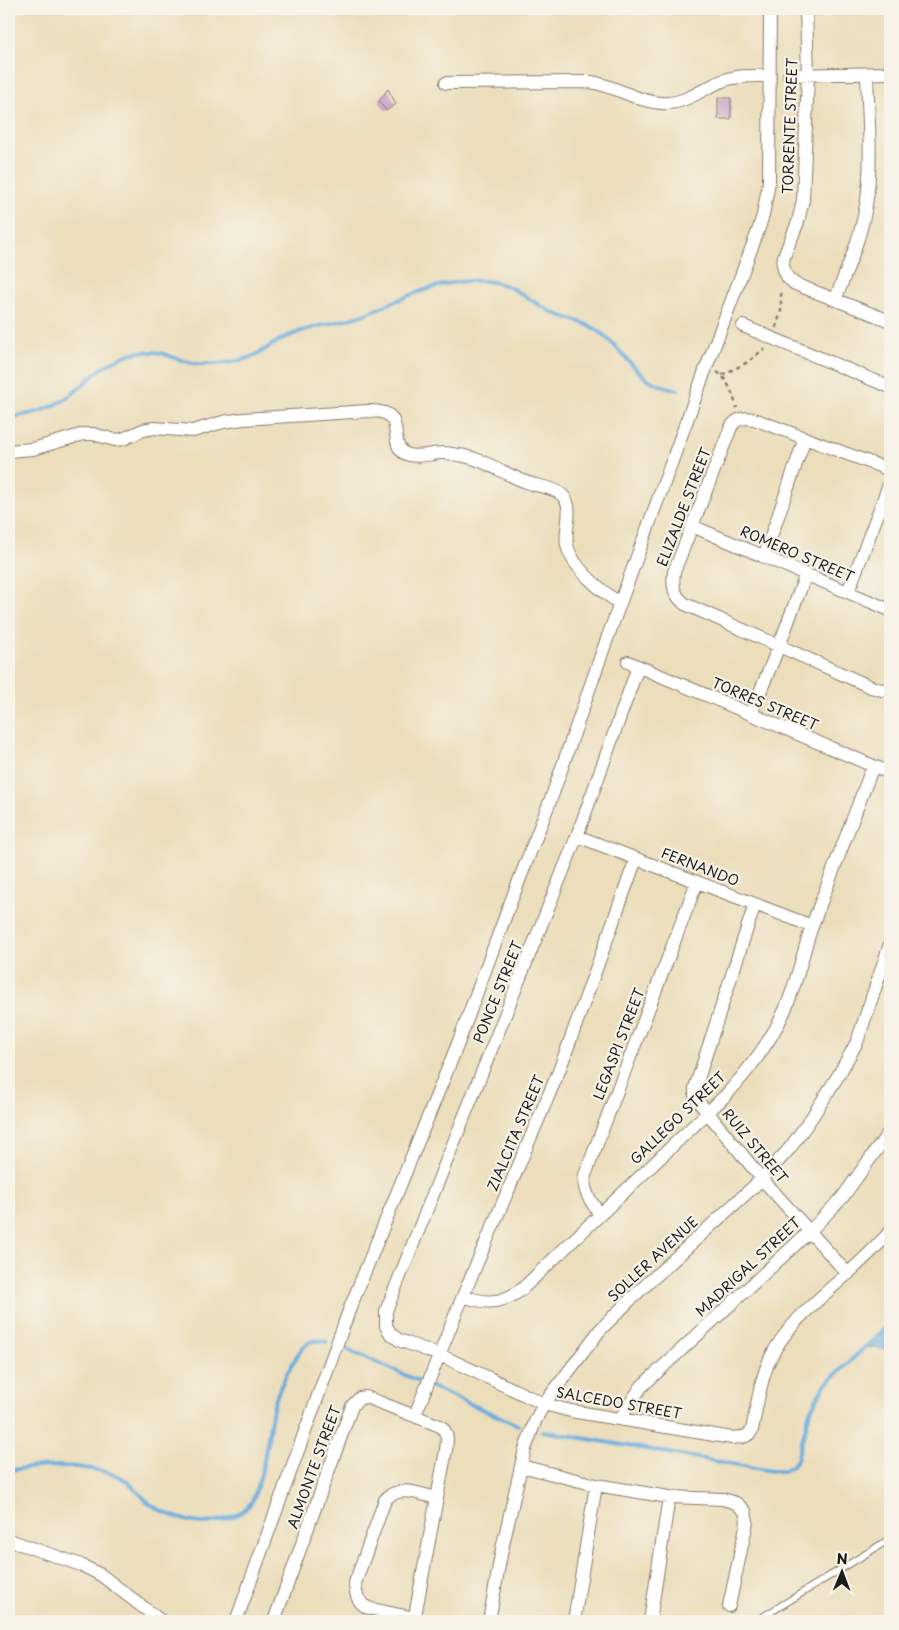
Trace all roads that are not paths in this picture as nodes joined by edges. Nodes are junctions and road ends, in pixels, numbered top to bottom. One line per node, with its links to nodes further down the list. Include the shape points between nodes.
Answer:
1 (770, 9): 6 (street)
2 (806, 9): 5 (street, TORRENTE STREET)
3 (890, 73): 4 (street)
4 (867, 74): 5 (street); 9 (street, via 869,166 866,204 856,245)
5 (808, 75): 7 (street); 9 (street, TORRENTE STREET, via 803,200 784,256 784,270 796,284)
6 (770, 76): 8 (street, via 724,80 670,104 654,103 592,82); 21 (street, via 769,182 763,215)
7 (789, 76)
8 (446, 83)
9 (834, 300): 10 (street)
10 (890, 321)
11 (743, 326): 12 (street)
12 (890, 387)
13 (805, 438): 15 (street); 17 (street, ELIZALDE STREET, via 754,419 734,422); 18 (street)
14 (9, 451): 21 (street, via 33,449 84,434 115,440 154,428 193,431 243,419 380,412 392,419 397,443 408,455 461,455 521,481 558,492 568,507 566,534 571,555 592,580)
15 (890, 470)
16 (890, 482): 20 (street)
17 (692, 526): 18 (street, ROMERO STREET); 23 (street, ELIZALDE STREET, via 672,582 678,598)
18 (764, 556): 19 (street, ROMERO STREET)
19 (806, 574): 20 (street, ROMERO STREET); 23 (street)
20 (848, 592): 22 (street, ROMERO STREET)
21 (620, 604): 57 (street, via 458,1046 350,1308)
22 (890, 610)
23 (779, 646): 25 (street, ELIZALDE STREET, via 871,687); 26 (street)
24 (633, 665): 26 (street, TORRES STREET); 29 (street, PONCE STREET)
25 (890, 689)
26 (750, 714): 27 (street, TORRES STREET)
27 (873, 766): 28 (street, TORRES STREET); 33 (street, GALLEGO STREET)
28 (890, 773)
29 (577, 836): 30 (street, FERNANDO); 43 (street, PONCE STREET, via 386,1312)
30 (636, 859): 31 (street, FERNANDO); 42 (street, ZIALCITA STREET, via 559,1071)
31 (698, 882): 32 (street, FERNANDO); 38 (street, LEGASPI STREET, via 585,1175 587,1196)
32 (755, 904): 33 (street, FERNANDO); 35 (street, RUIZ STREET, via 695,1088 698,1101)
33 (812, 926): 35 (street, GALLEGO STREET, via 791,993 772,1033 739,1081)
34 (890, 944): 37 (street, SOLLER AVENUE, via 857,1042 812,1117)
35 (707, 1112): 37 (street, RUIZ STREET); 38 (street, GALLEGO STREET)
36 (890, 1131): 39 (street, MADRIGAL STREET, via 842,1198)
37 (762, 1179): 39 (street, RUIZ STREET); 45 (street, SOLLER AVENUE, via 600,1330)
38 (600, 1214): 42 (street, GALLEGO STREET, via 514,1294 490,1302)
39 (810, 1231): 41 (street, RUIZ STREET); 47 (street, MADRIGAL STREET, via 641,1387)
40 (890, 1232): 41 (street)
41 (848, 1274): 47 (street, SALCEDO STREET, via 818,1299 782,1338 762,1380 750,1434 732,1438)
42 (463, 1296): 44 (street, ZIALCITA STREET)
43 (386, 1326): 44 (street, SALCEDO STREET, via 399,1340)
44 (440, 1355): 45 (street, SALCEDO STREET); 46 (street, ZIALCITA STREET)
45 (544, 1404): 47 (street, SALCEDO STREET); 48 (street, SOLLER AVENUE)
46 (415, 1415): 51 (street, ALMONTE STREET, via 440,1426 447,1434); 58 (street, ALMONTE STREET, via 366,1397 352,1406)
47 (620, 1419)
48 (521, 1466): 49 (street); 59 (street, SOLLER AVENUE)
49 (596, 1485): 50 (street); 60 (street)
50 (669, 1497): 54 (street, via 723,1499 736,1503 745,1511 748,1522); 61 (street)
51 (437, 1498): 55 (street, ALMONTE STREET); 55 (street, via 406,1490 390,1494 384,1500 355,1583 355,1592 362,1605)
52 (9, 1540): 56 (street, via 81,1564)
53 (890, 1540): 62 (lane)
54 (729, 1606)
55 (414, 1619)
56 (162, 1621)
57 (236, 1621)
58 (274, 1621)
59 (489, 1621)
60 (574, 1621)
61 (650, 1621)
62 (756, 1621)

